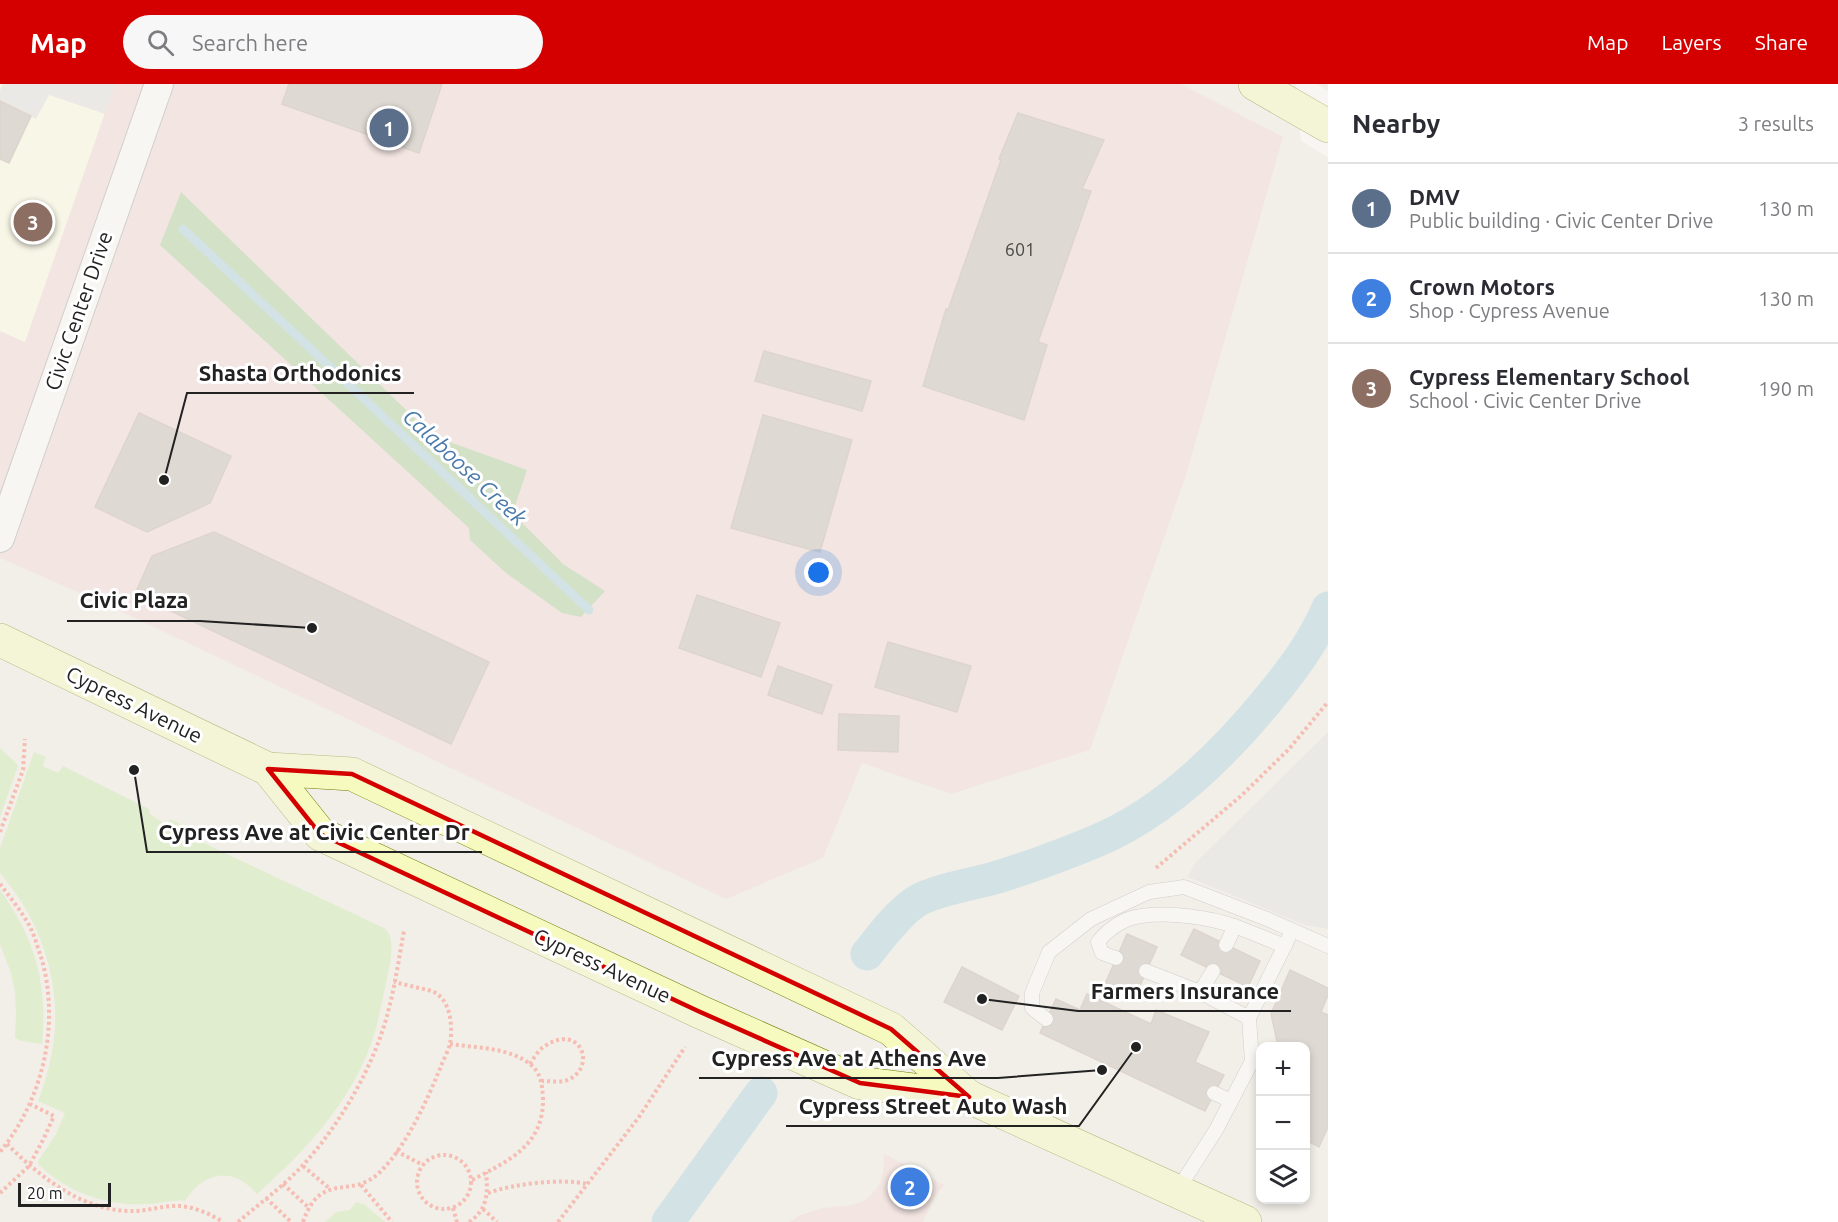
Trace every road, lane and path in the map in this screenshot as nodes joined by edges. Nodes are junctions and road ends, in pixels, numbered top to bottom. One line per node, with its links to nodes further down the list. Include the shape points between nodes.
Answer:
1 (159, 84): 4 (street, Civic Center Drive)
2 (1255, 84): 3 (main road)
3 (1328, 126)
4 (0, 538)
5 (0, 640): 8 (main road, Cypress Avenue)
6 (1328, 702): 10 (path, via 1289,749 1242,795)
7 (25, 740): 9 (path, via 23,770)
8 (268, 769): 30 (main road, Cypress Avenue, via 352,774 891,1029); 30 (main road, Cypress Avenue, via 320,834 698,1011 860,1083)
9 (0, 831)
10 (1152, 871)
11 (0, 884): 32 (path, via 30,926 48,990 46,1051)
12 (1235, 926): 16 (lane); 17 (lane); 18 (lane, via 1184,915 1139,916 1118,924 1098,942 1102,953)
13 (404, 931): 21 (path)
14 (1292, 931): 15 (lane); 17 (lane); 24 (lane, via 1184,887 1149,892 1090,919 1049,952 1032,993 1032,1008)
15 (1326, 941)
16 (1226, 945)
17 (1285, 946): 23 (lane)
18 (1116, 958)
19 (1146, 971): 22 (lane)
20 (1213, 971): 22 (lane)
21 (394, 982): 25 (path, via 441,996 448,1010); 38 (path, via 389,1011 372,1059 348,1102)
22 (1200, 992): 23 (lane)
23 (1249, 1018): 31 (lane, via 1252,1061)
24 (1046, 1019)
25 (450, 1044): 27 (path, via 500,1050); 34 (path, via 432,1090)
26 (685, 1047): 42 (path, via 639,1117)
27 (530, 1064): 28 (path); 28 (path, via 544,1046 555,1040 572,1040 579,1046 583,1055 575,1076 564,1081)
28 (542, 1081): 39 (path, via 541,1116 533,1137 519,1153)
29 (1214, 1093): 31 (lane)
30 (969, 1097): 45 (main road, Cypress Avenue)
31 (1231, 1101): 45 (lane)
32 (30, 1104): 33 (path); 37 (path, via 54,1116)
33 (7, 1144): 35 (path); 37 (path)
34 (396, 1151): 36 (path); 43 (path, via 378,1173)
35 (0, 1152)
36 (423, 1165): 40 (path, via 439,1155 456,1158 464,1163); 50 (path, via 417,1179 420,1194 430,1206)
37 (28, 1166): 46 (path); 52 (path, via 57,1186 104,1208 129,1211 177,1205)
38 (303, 1166): 41 (path); 44 (path)
39 (486, 1172): 40 (path); 47 (path)
40 (471, 1180): 50 (path, via 467,1197)
41 (283, 1184): 48 (path); 49 (path)
42 (587, 1184): 47 (path, via 575,1181 506,1187); 60 (path)
43 (361, 1185): 44 (path); 56 (path)
44 (329, 1188): 49 (path)
45 (1177, 1191): 61 (main road, Cypress Avenue)
46 (0, 1193)
47 (488, 1193): 51 (path)
48 (267, 1198): 53 (path); 54 (path)
49 (308, 1207): 55 (path)
50 (453, 1208): 57 (path)
51 (483, 1209): 58 (path); 59 (path)
52 (223, 1222)
53 (238, 1222)
54 (291, 1222)
55 (303, 1222)
56 (392, 1222)
57 (457, 1222)
58 (469, 1222)
59 (497, 1222)
60 (558, 1222)
61 (1245, 1222)

